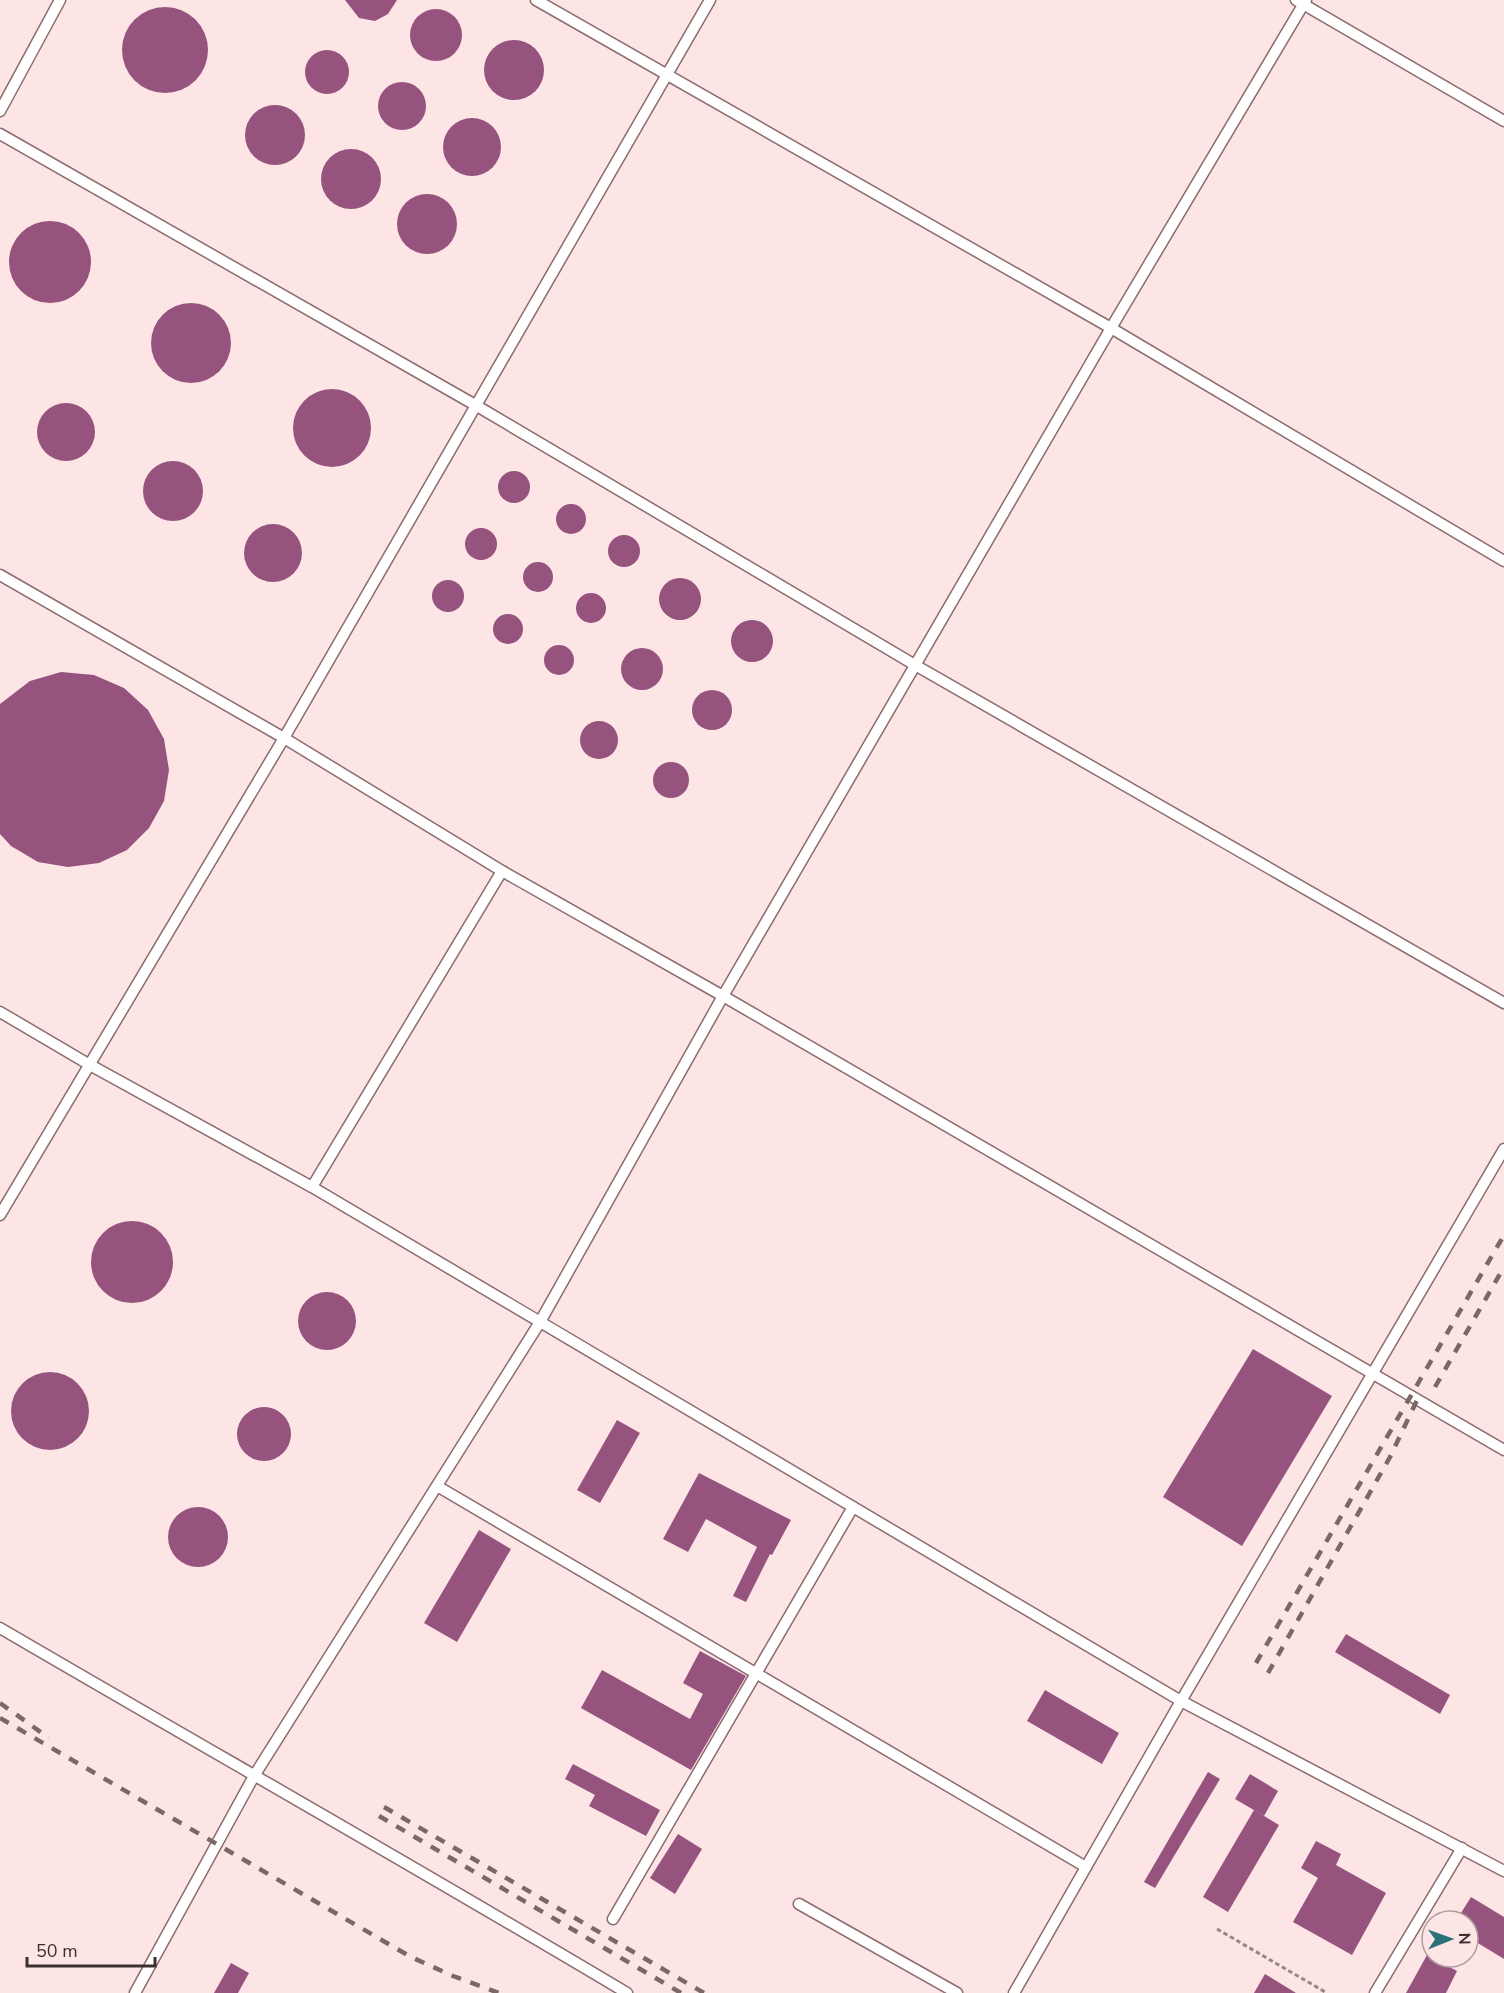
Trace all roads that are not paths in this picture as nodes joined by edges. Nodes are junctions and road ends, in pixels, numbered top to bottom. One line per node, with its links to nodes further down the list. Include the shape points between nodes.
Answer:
1 (60, 0): 6 (lane)
2 (537, 0): 5 (lane)
3 (710, 0): 5 (lane)
4 (1302, 2): 7 (lane); 9 (lane)
5 (667, 74): 9 (lane); 10 (lane)
6 (0, 111)
7 (1504, 121)
8 (0, 134): 10 (lane)
9 (1111, 328): 11 (lane); 13 (lane)
10 (477, 406): 13 (lane); 14 (lane)
11 (1504, 561)
12 (0, 575): 14 (lane)
13 (915, 665): 16 (lane); 17 (lane)
14 (284, 738): 15 (lane); 19 (lane)
15 (502, 871): 16 (lane); 21 (lane)
16 (723, 996): 23 (lane); 24 (lane)
17 (1504, 1002)
18 (0, 1012): 19 (lane)
19 (90, 1065): 21 (lane); 22 (lane)
20 (1504, 1149): 24 (lane)
21 (312, 1187): 23 (lane)
22 (0, 1215)
23 (540, 1322): 26 (lane); 27 (lane)
24 (1373, 1375): 25 (lane); 30 (lane)
25 (1504, 1450)
26 (437, 1486): 29 (lane); 31 (lane)
27 (853, 1507): 29 (lane); 30 (lane)
28 (0, 1628): 31 (lane)
29 (756, 1672): 33 (lane); 36 (lane)
30 (1181, 1701): 32 (lane); 33 (lane)
31 (254, 1776): 37 (lane); 38 (lane)
32 (1462, 1848): 34 (lane); 41 (lane)
33 (1086, 1867): 40 (lane)
34 (1504, 1871)
35 (799, 1904): 39 (lane)
36 (613, 1919)
37 (135, 1993)
38 (627, 1993)
39 (957, 1993)
40 (1014, 1993)
41 (1375, 1993)

